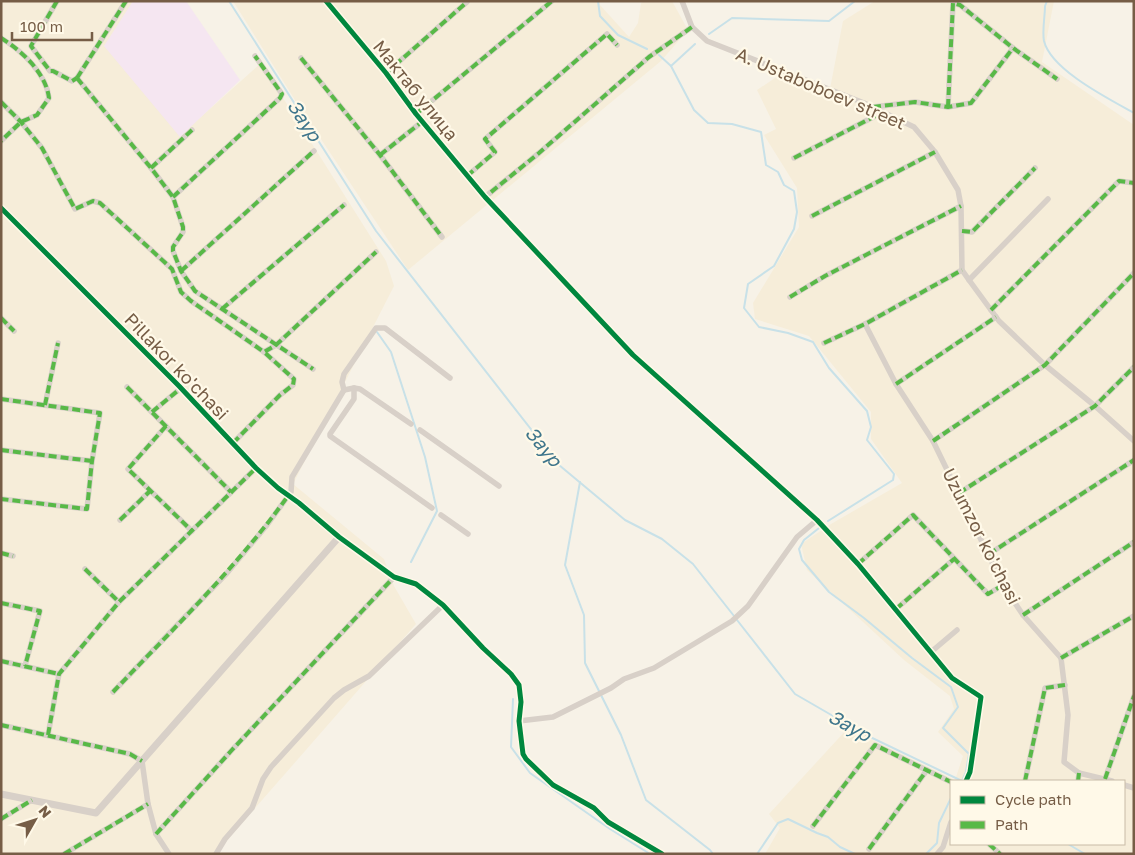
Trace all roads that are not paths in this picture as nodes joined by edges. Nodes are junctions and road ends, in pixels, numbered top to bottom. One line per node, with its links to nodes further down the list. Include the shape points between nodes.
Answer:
1 (57, 1): 13 (street, via 31,46)
2 (126, 1): 16 (street)
3 (326, 1): 14 (street, Мактаб улица)
4 (552, 1): 22 (street)
5 (682, 1): 7 (street, A. Ustaboboev street)
6 (467, 2): 14 (street)
7 (692, 27): 19 (street, A. Ustaboboev street, via 707,41); 36 (street, via 649,57)
8 (1, 38): 15 (street, via 22,52)
9 (617, 45): 33 (street, via 607,34 485,139 495,152)
10 (1013, 48): 17 (street); 20 (street, via 970,103); 20 (street, via 963,7 953,3)
11 (255, 56): 35 (street, via 282,94 280,98)
12 (301, 58): 29 (street)
13 (50, 71): 15 (street); 16 (street, via 73,81)
14 (386, 73): 22 (street, Мактаб улица)
15 (42, 78): 23 (street, via 49,98 36,115)
16 (77, 78): 31 (street)
17 (1057, 79)
18 (1, 102): 23 (street)
19 (873, 107): 20 (street, via 914,102); 21 (street, A. Ustaboboev street)
20 (948, 107)
21 (882, 112): 28 (street, A. Ustaboboev street, via 914,127); 30 (street)
22 (416, 114): 24 (street, Мактаб улица)
23 (22, 122): 26 (street); 59 (street, via 42,148 75,209 93,201 100,203 172,269 181,292)
24 (423, 122): 29 (street); 33 (street, Мактаб улица)
25 (192, 130): 31 (street)
26 (1, 141)
27 (314, 151): 46 (street)
28 (935, 152): 39 (street, A. Ustaboboev street, via 958,190); 41 (street)
29 (380, 155): 43 (street)
30 (794, 158)
31 (151, 168): 35 (street)
32 (1035, 168): 42 (street, via 972,232)
33 (467, 176): 36 (street, Мактаб улица)
34 (1134, 183): 51 (street, via 1119,181)
35 (173, 197): 46 (street, via 184,227 172,249)
36 (484, 197): 92 (street, Мактаб улица, via 633,355)
37 (1048, 199): 48 (street)
38 (344, 205): 50 (street)
39 (961, 206): 42 (street, A. Ustaboboev street); 49 (street)
40 (1, 208): 66 (street, Pillakor ko'chasi)
41 (812, 216)
42 (962, 231): 45 (street, A. Ustaboboev street)
43 (442, 237)
44 (376, 252): 58 (street)
45 (962, 270): 48 (street); 54 (street)
46 (181, 271): 50 (street, via 195,291)
47 (1134, 273): 60 (street)
48 (969, 280): 51 (street)
49 (790, 297)
50 (222, 309): 58 (street)
51 (991, 310): 52 (street)
52 (996, 317): 60 (street); 64 (street)
53 (1, 318): 55 (street)
54 (865, 324): 57 (street); 64 (street, Uzumzor ko'chasi)
55 (14, 331)
56 (58, 343): 70 (street)
57 (824, 343)
58 (276, 345): 59 (street); 62 (street)
59 (264, 352): 78 (street, via 294,379 293,385)
60 (1045, 365): 71 (street); 76 (street)
61 (1134, 367): 71 (street)
62 (312, 368)
63 (450, 378): 68 (street, via 381,327 376,328 344,374)
64 (896, 384): 76 (street, Uzumzor ko'chasi)
65 (126, 387): 72 (street)
66 (181, 388): 72 (street); 78 (street, Pillakor ko'chasi)
67 (354, 388): 68 (street); 73 (street); 89 (street, via 354,399 330,436)
68 (344, 390): 87 (street, via 292,477)
69 (1, 399): 70 (street)
70 (45, 405): 81 (street, via 100,413)
71 (1095, 406): 77 (street); 86 (street)
72 (152, 412): 74 (street)
73 (411, 424)
74 (166, 426): 84 (street, via 128,469); 85 (street)
75 (420, 430): 83 (street)
76 (933, 441): 86 (street, Uzumzor ko'chasi)
77 (1134, 442)
78 (233, 443): 82 (street, Pillakor ko'chasi)
79 (1, 450): 81 (street)
80 (1134, 460): 98 (street)
81 (92, 461): 88 (street, via 87,509)
82 (256, 468): 85 (street); 87 (street, Pillakor ko'chasi)
83 (499, 486)
84 (150, 492): 91 (street); 93 (street)
85 (230, 492): 93 (street)
86 (959, 493): 98 (street, Uzumzor ko'chasi)
87 (288, 496): 95 (street, Pillakor ko'chasi); 118 (street, via 227,572)
88 (1, 499)
89 (432, 508)
90 (441, 515): 94 (street)
91 (120, 520)
92 (817, 520): 101 (street, Мактаб улица); 120 (street, via 797,537 748,606 732,621 654,668 624,679 553,717)
93 (192, 531): 106 (street)
94 (468, 534)
95 (338, 537): 103 (street); 123 (street)
96 (1134, 542): 109 (street)
97 (1, 553): 99 (street)
98 (990, 554): 104 (street, Uzumzor ko'chasi)
99 (13, 556)
100 (954, 559): 101 (street, via 913,515); 104 (street, via 988,594); 108 (street)
101 (858, 564): 108 (street, Мактаб улица)
102 (85, 570): 106 (street)
103 (394, 577): 107 (street, via 416,584); 137 (street)
104 (1003, 585): 109 (street, Uzumzor ko'chasi)
105 (1, 602): 115 (street, via 40,611)
106 (119, 602): 116 (street)
107 (443, 605): 120 (street, via 519,685); 142 (street, via 369,676 334,698 277,760 263,779 252,808)
108 (896, 609): 112 (street, Мактаб улица)
109 (1023, 615): 113 (street, Uzumzor ko'chasi)
110 (1133, 617): 113 (street)
111 (957, 630): 112 (street)
112 (931, 652): 126 (street, Мактаб улица, via 952,678 981,697)
113 (1061, 658): 117 (street)
114 (1, 661): 115 (street)
115 (25, 666): 116 (street)
116 (58, 674): 122 (street)
117 (1065, 684): 125 (street, via 1068,715 1064,762); 127 (street, via 1044,688)
118 (113, 692)
119 (1134, 696): 129 (street)
120 (519, 721): 143 (street, via 523,754 553,785)
121 (1, 726): 122 (street)
122 (48, 735): 123 (street, via 130,754)
123 (142, 761): 132 (street, via 96,813); 133 (street)
124 (927, 770): 130 (street); 136 (street, via 874,745); 139 (street)
125 (1079, 773): 128 (street); 129 (street)
126 (966, 780)
127 (1024, 780)
128 (1078, 780)
129 (1108, 780)
130 (950, 782)
131 (1, 794): 132 (street)
132 (32, 800): 134 (street)
133 (148, 804): 137 (street); 140 (street)
134 (1, 819)
135 (950, 825): 144 (street, via 943,847)
136 (813, 826)
137 (156, 834): 141 (street)
138 (991, 845): 145 (street)
139 (869, 849)
140 (64, 854)
141 (169, 854)
142 (216, 854)
143 (662, 854)
144 (937, 854)
145 (1000, 854)

